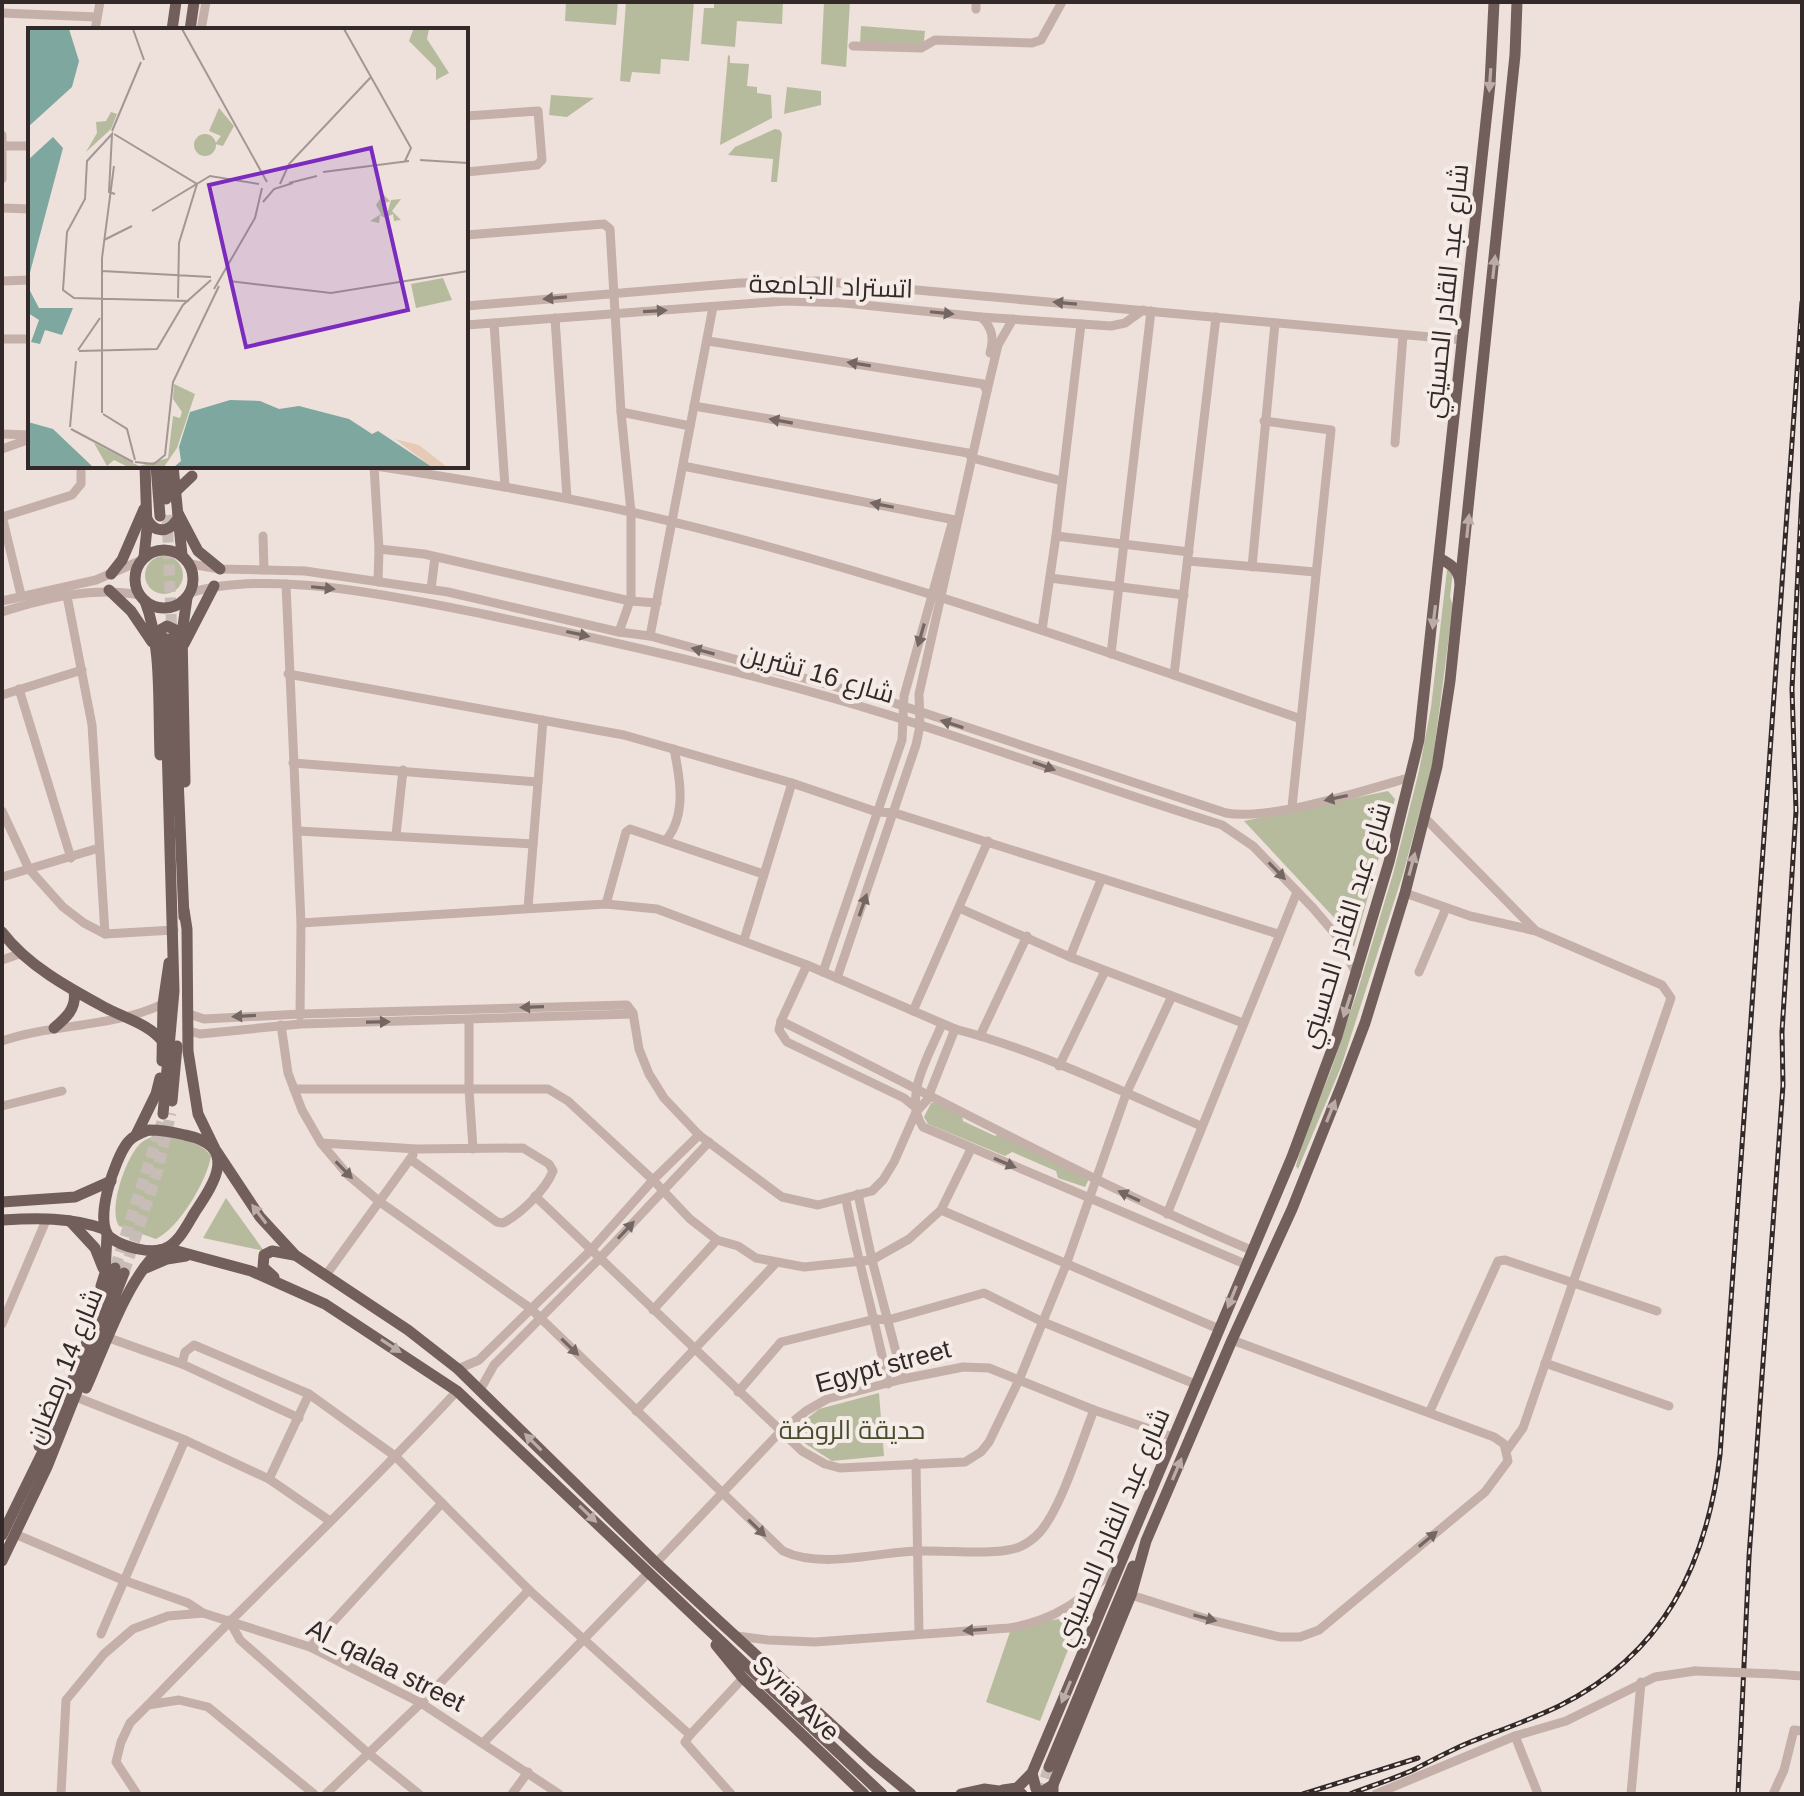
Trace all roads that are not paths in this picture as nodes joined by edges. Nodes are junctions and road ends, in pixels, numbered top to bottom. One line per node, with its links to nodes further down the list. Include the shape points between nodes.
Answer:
1 (100, 2): 9 (street)
2 (176, 2): 11 (main road)
3 (194, 2): 12 (main road)
4 (206, 2): 13 (street)
5 (1062, 2): 14 (street, via 1041,40 1032,43 935,40 921,48)
6 (1494, 2): 44 (main road, شارع عبد القادر الحسيني, one-way to 44)
7 (1517, 2): 105 (main road, شارع عبد القادر الحسيني, one-way to 7)
8 (2, 13): 9 (street)
9 (97, 17): 10 (street)
10 (95, 28)
11 (172, 28)
12 (190, 28)
13 (201, 28)
14 (853, 46)
15 (468, 116): 19 (street, via 538,111 540,164)
16 (2, 135): 17 (street)
17 (2, 146): 18 (street); 20 (street)
18 (28, 146)
19 (468, 172)
20 (2, 179)
21 (2, 208): 22 (street)
22 (28, 209)
23 (468, 235): 27 (street, via 604,224 610,229)
24 (28, 280): 25 (street)
25 (2, 281)
26 (889, 286): 27 (street, via 792,281); 30 (street); 31 (street, one-way to 26)
27 (612, 293): 28 (street, one-way to 28); 32 (street)
28 (468, 306)
29 (713, 307): 30 (street, اتستراد الجامعة, via 785,301); 32 (street, اتستراد الجامعة, one-way to 29); 45 (street)
30 (885, 307): 33 (street, اتستراد الجامعة, one-way to 33)
31 (1147, 311): 34 (street); 39 (street, اتستراد الجامعة, via 1118,325); 80 (street)
32 (616, 313): 35 (street, اتستراد الجامعة); 48 (street)
33 (981, 317): 36 (street, اتستراد الجامعة); 46 (street, via 993,340)
34 (1216, 317): 38 (street); 82 (street)
35 (555, 318): 37 (street, اتستراد الجامعة); 70 (street)
36 (1013, 319): 39 (street, اتستراد الجامعة); 46 (street, via 1000,339)
37 (494, 323): 40 (street, اتستراد الجامعة); 68 (street)
38 (1275, 323): 41 (street); 49 (street)
39 (1081, 324): 67 (street)
40 (468, 325)
41 (1403, 335): 44 (street); 54 (street)
42 (2, 339): 43 (street)
43 (28, 339)
44 (1463, 340): 86 (main road, شارع عبد القادر الحسيني)
45 (708, 341): 46 (street, one-way to 45); 47 (street)
46 (985, 388): 56 (street)
47 (694, 406): 50 (street); 56 (street, one-way to 47)
48 (621, 412): 50 (street); 72 (street)
49 (1264, 421): 87 (street); 90 (street, via 1331,430)
50 (690, 426): 57 (street)
51 (2, 434): 52 (street)
52 (28, 437)
53 (28, 438): 55 (street)
54 (1395, 443)
55 (2, 449)
56 (970, 455): 67 (street); 76 (street)
57 (683, 466): 76 (street, one-way to 57); 77 (street)
58 (81, 468): 74 (street, via 81,484 72,495)
59 (145, 468): 71 (main road)
60 (157, 468): 73 (main road)
61 (164, 468): 73 (main road)
62 (173, 468): 69 (main road)
63 (375, 468): 81 (street)
64 (403, 468): 65 (street)
65 (446, 471): 68 (street)
66 (192, 476): 69 (main road)
67 (1062, 481): 79 (street)
68 (505, 487): 70 (street)
69 (174, 493): 73 (main road)
70 (567, 498): 72 (street)
71 (147, 501): 75 (main road); 91 (main road)
72 (631, 512): 77 (street); 108 (street)
73 (170, 515): 75 (main road, via 173,526 161,530); 85 (main road); 88 (main road)
74 (2, 517): 100 (street)
75 (147, 518): 84 (main road)
76 (956, 520): 104 (street)
77 (672, 522): 104 (street); 109 (street)
78 (263, 536): 89 (street)
79 (1056, 536): 80 (street); 92 (street)
80 (1124, 544): 82 (street); 96 (street)
81 (379, 549): 83 (street); 93 (street)
82 (1189, 556): 87 (street); 102 (street)
83 (435, 557): 97 (street); 108 (street)
84 (143, 558): 85 (main road, via 163,549); 91 (street); 106 (main road, via 135,577)
85 (186, 559): 88 (street, شارع 16 تشرين); 101 (main road, via 194,581)
86 (1441, 559): 105 (main road, via 1459,574); 134 (main road, شارع عبد القادر الحسيني, one-way to 134)
87 (1252, 567): 90 (street)
88 (220, 569): 89 (street, شارع 16 تشرين)
89 (264, 570): 93 (street, شارع 16 تشرين)
90 (1315, 572): 126 (street)
91 (111, 574): 100 (street)
92 (1050, 578): 96 (street); 112 (street)
93 (378, 582): 97 (street, شارع 16 تشرين)
94 (286, 584): 95 (street, شارع 16 تشرين); 110 (street, شارع 16 تشرين, one-way to 110); 120 (street)
95 (214, 586): 101 (street, شارع 16 تشرين); 116 (main road)
96 (1120, 588): 102 (street); 118 (street)
97 (431, 589): 99 (street, شارع 16 تشرين)
98 (109, 590): 103 (street); 106 (street); 117 (main road, via 138,620)
99 (448, 592): 110 (street); 113 (street, شارع 16 تشرين)
100 (21, 595): 107 (street)
101 (188, 595): 106 (main road, via 166,608); 114 (main road)
102 (1184, 595): 121 (street)
103 (67, 596): 111 (street); 119 (street)
104 (937, 596): 112 (street); 124 (street, one-way to 124); 125 (street)
105 (1461, 596): 143 (main road, شارع عبد القادر الحسيني)
106 (142, 598): 114 (main road)
107 (2, 601)
108 (630, 601): 109 (street); 113 (street)
109 (657, 603): 115 (street)
110 (444, 606): 128 (street, شارع 16 تشرين, one-way to 128, via 647,649)
111 (2, 612)
112 (1042, 630): 118 (street)
113 (619, 632): 115 (street, شارع 16 تشرين)
114 (168, 636): 116 (main road); 117 (main road); 138 (main road); 144 (main road)
115 (650, 636): 124 (street, شارع 16 تشرين, one-way to 115)
116 (182, 648): 138 (main road, via 186,767)
117 (155, 649): 144 (main road, via 161,783)
118 (1111, 654): 121 (street)
119 (82, 670): 122 (street); 150 (street, via 92,725)
120 (288, 674): 127 (street); 131 (street)
121 (1174, 675): 126 (street)
122 (19, 689): 123 (street); 151 (street)
123 (2, 695)
124 (902, 707): 125 (street, شارع 16 تشرين); 128 (street)
125 (918, 713): 129 (street); 133 (street, شارع 16 تشرين, one-way to 125)
126 (1301, 719): 139 (street)
127 (543, 720): 130 (street); 135 (street)
128 (902, 720): 129 (street, شارع 16 تشرين); 141 (street, via 902,740)
129 (920, 726): 137 (street, شارع 16 تشرين, one-way to 137); 142 (street)
130 (674, 749): 136 (street); 147 (street, via 680,801)
131 (293, 763): 132 (street); 145 (street)
132 (403, 770): 135 (street); 146 (street)
133 (1094, 771): 137 (street); 139 (street, شارع 16 تشرين, via 1241,816)
134 (1411, 777): 139 (street, شارع 16 تشرين, one-way to 139); 178 (main road, شارع عبد القادر الحسيني)
135 (538, 782): 149 (street)
136 (792, 783): 141 (street); 153 (street)
137 (1089, 783): 156 (street, شارع 16 تشرين, one-way to 156, via 1222,825 1253,846)
138 (180, 802): 162 (main road)
139 (1292, 807)
140 (2, 811): 152 (street)
141 (877, 812): 142 (street); 176 (street)
142 (895, 813): 148 (street); 179 (street, one-way to 142)
143 (1425, 818): 157 (main road, شارع عبد القادر الحسيني, one-way to 143); 165 (street)
144 (169, 821): 164 (main road)
145 (298, 831): 146 (street); 163 (street)
146 (396, 835): 149 (street)
147 (666, 840): 153 (street); 158 (street, via 626,832)
148 (988, 841): 155 (street); 160 (street)
149 (533, 844): 159 (street)
150 (99, 848): 151 (street); 167 (street)
151 (71, 858): 152 (street)
152 (29, 869): 154 (street); 167 (street, via 63,907)
153 (763, 874): 170 (street)
154 (2, 877)
155 (1101, 880): 168 (street); 172 (street)
156 (1297, 892): 168 (street); 178 (street, شارع 16 تشرين, via 1336,935)
157 (1405, 893): 161 (street); 222 (main road, شارع عبد القادر الحسيني, one-way to 157, via 1365,1023)
158 (606, 904): 159 (street); 170 (street, via 657,909)
159 (528, 908): 163 (street)
160 (959, 908): 169 (street); 183 (street)
161 (1446, 908): 165 (street); 177 (street)
162 (184, 910): 164 (main road, via 180,1011 167,1114); 184 (main road)
163 (301, 923): 187 (street)
164 (174, 930): 167 (street); 182 (main road)
165 (1536, 931): 254 (street, via 1659,983 1671,998)
166 (2, 932): 171 (main road)
167 (105, 934)
168 (1278, 934): 190 (street)
169 (1027, 936): 172 (street); 196 (street)
170 (744, 940): 174 (street)
171 (22, 953): 173 (street); 180 (main road)
172 (1070, 957): 175 (street)
173 (2, 960)
174 (807, 965): 176 (street); 189 (street)
175 (1105, 971): 181 (street); 199 (street)
176 (823, 972): 179 (street)
177 (1419, 972)
178 (1357, 975): 218 (main road, شارع عبد القادر الحسيني, one-way to 218)
179 (837, 978): 183 (street)
180 (74, 991): 186 (main road); 193 (main road, via 70,1013)
181 (1172, 996): 190 (street); 204 (street)
182 (163, 1004): 186 (street); 198 (main road)
183 (913, 1011): 191 (street)
184 (189, 1014): 187 (street, one-way to 184, via 204,1019); 195 (main road)
185 (633, 1014): 187 (street, one-way to 187, via 622,1005); 188 (street); 210 (street, via 649,1074)
186 (125, 1018): 193 (street); 198 (main road)
187 (300, 1019): 188 (street, one-way to 188); 192 (street)
188 (469, 1020): 202 (street)
189 (781, 1021): 200 (street); 207 (street, via 779,1030 787,1042 904,1098)
190 (1243, 1023): 208 (street)
191 (942, 1024): 194 (street); 200 (street)
192 (281, 1025): 195 (street); 201 (street)
193 (54, 1028): 197 (street)
194 (955, 1029): 196 (street); 205 (street)
195 (189, 1031): 213 (main road, via 194,1099)
196 (980, 1036): 199 (street)
197 (2, 1041)
198 (163, 1042): 209 (main road, via 159,1086)
199 (1059, 1066): 204 (street)
200 (917, 1088): 205 (street); 207 (street)
201 (294, 1089): 202 (street); 212 (street)
202 (469, 1089): 215 (street); 219 (street, via 554,1091)
203 (62, 1091): 206 (street)
204 (1126, 1094): 208 (street); 220 (street)
205 (929, 1096): 207 (street); 220 (street)
206 (2, 1106)
207 (916, 1110): 216 (street, via 926,1129); 224 (street, via 883,1180 872,1191)
208 (1201, 1126): 233 (street)
209 (136, 1135): 213 (main road, via 162,1130 199,1137); 221 (main road, via 127,1143)
210 (699, 1135): 211 (street); 219 (street)
211 (709, 1142): 223 (street); 227 (street, via 782,1197 818,1205)
212 (321, 1143): 214 (street); 229 (street, one-way to 229)
213 (215, 1149): 239 (main road, via 219,1165 208,1193 180,1235); 242 (main road, one-way to 213, via 260,1217)
214 (417, 1149): 215 (street); 217 (street)
215 (473, 1149): 225 (street, via 523,1148 549,1164 550,1179)
216 (971, 1149): 226 (street, one-way to 226); 232 (street)
217 (410, 1159): 225 (street, via 497,1222 507,1221); 229 (street)
218 (1284, 1174): 222 (main road, via 1290,1182); 230 (main road, شارع عبد القادر الحسيني)
219 (653, 1180): 223 (street); 241 (street)
220 (1095, 1180): 226 (street); 233 (street, one-way to 220)
221 (111, 1181): 228 (main road, via 75,1197); 237 (main road, via 102,1221)
222 (1303, 1184): 231 (main road, شارع عبد القادر الحسيني)
223 (663, 1191): 238 (street); 244 (street, one-way to 223)
224 (858, 1194): 227 (street); 245 (street)
225 (535, 1196): 241 (street)
226 (1090, 1199): 248 (street); 249 (street)
227 (846, 1200): 247 (street)
228 (2, 1202)
229 (380, 1202): 252 (street); 255 (street)
230 (1272, 1202): 231 (main road); 240 (main road, شارع عبد القادر الحسيني)
231 (1292, 1209): 265 (main road, شارع عبد القادر الحسيني)
232 (941, 1210): 245 (street, via 909,1239); 249 (street)
233 (1167, 1214): 240 (street)
234 (47, 1218): 235 (main road); 236 (main road); 262 (street)
235 (2, 1220)
236 (69, 1220): 237 (main road); 250 (main road)
237 (106, 1232): 239 (main road, via 130,1246); 250 (main road, شارع 14 رمضان)
238 (717, 1240): 246 (street); 256 (street)
239 (163, 1249): 243 (main road); 251 (main road)
240 (1251, 1250): 248 (main road, شارع عبد القادر الحسيني)
241 (590, 1251): 244 (street); 255 (street)
242 (295, 1255): 252 (main road); 253 (main road, via 264,1255 263,1267)
243 (199, 1256): 251 (main road, via 167,1259); 253 (main road)
244 (599, 1259): 256 (street); 258 (street)
245 (872, 1260): 247 (street); 260 (street)
246 (776, 1263): 247 (street); 266 (street)
247 (859, 1264): 259 (street)
248 (1245, 1264): 263 (main road, شارع عبد القادر الحسيني, one-way to 263)
249 (1066, 1265): 261 (street); 263 (street)
250 (115, 1271): 290 (main road, شارع 14 رمضان)
251 (142, 1271): 264 (main road)
252 (326, 1275): 269 (main road)
253 (278, 1281): 275 (main road, one-way to 275, via 325,1304)
254 (1574, 1284): 257 (street); 267 (street); 282 (street, via 1505,1260 1496,1263)
255 (530, 1308): 258 (street); 269 (street, via 479,1360)
256 (653, 1310): 266 (street)
257 (1657, 1311)
258 (540, 1317): 274 (street, via 494,1365); 281 (street, one-way to 281)
259 (875, 1319): 260 (street); 272 (street); 276 (street, via 781,1342)
260 (888, 1320): 261 (street, via 984,1293); 270 (street)
261 (1043, 1322): 271 (street); 273 (street)
262 (2, 1324)
263 (1219, 1329): 273 (main road, شارع عبد القادر الحسيني)
264 (109, 1338): 268 (street); 278 (main road)
265 (1232, 1340): 282 (street); 296 (main road, شارع عبد القادر الحسيني, one-way to 265)
266 (696, 1350): 276 (street); 281 (street)
267 (1545, 1363): 279 (street); 287 (street, via 1523,1428)
268 (182, 1364): 277 (street, via 194,1345); 283 (street)
269 (458, 1369): 274 (main road)
270 (903, 1379): 271 (street, Egypt street, via 976,1366); 272 (street, Egypt street)
271 (1019, 1380): 280 (street, Egypt street); 289 (street, via 993,1436 976,1456 961,1463)
272 (888, 1384): 284 (street, Egypt street, via 820,1402)
273 (1195, 1384): 285 (main road, شارع عبد القادر الحسيني)
274 (480, 1390): 300 (main road, one-way to 274)
275 (457, 1391): 288 (street); 300 (main road, one-way to 300)
276 (738, 1392): 284 (street)
277 (309, 1394): 283 (street); 288 (street)
278 (81, 1399): 286 (street); 290 (main road, via 57,1453)
279 (1669, 1406)
280 (1094, 1410): 285 (street, Egypt street); 297 (street, via 1051,1518 1035,1537 1006,1551)
281 (636, 1411): 292 (street)
282 (1430, 1411): 287 (street, via 1500,1440)
283 (299, 1418): 291 (street)
284 (780, 1432): 289 (street, via 802,1451 840,1468); 292 (street, Egypt street)
285 (1173, 1437): 299 (main road, شارع عبد القادر الحسيني)
286 (185, 1440): 291 (street); 301 (street)
287 (1507, 1450): 303 (street, one-way to 287, via 1238,1627 1286,1638 1307,1636 1485,1492 1506,1467)
288 (395, 1456): 293 (street); 294 (street)
289 (916, 1463): 297 (street)
290 (42, 1464): 295 (main road, شارع 14 رمضان)
291 (269, 1479): 294 (street)
292 (722, 1495): 297 (street, one-way to 297, via 777,1547 795,1556); 300 (street, Egypt street)
293 (442, 1503): 302 (street); 312 (street)
294 (330, 1521): 306 (street)
295 (8, 1534): 298 (main road, شارع 14 رمضان); 301 (street)
296 (1146, 1541): 303 (main road, شارع عبد القادر الحسيني); 324 (main road)
297 (919, 1551): 308 (street)
298 (2, 1561)
299 (1118, 1567): 308 (street, one-way to 308, via 1075,1602 1038,1623); 326 (main road, شارع عبد القادر الحسيني, one-way to 326)
300 (652, 1568): 305 (main road); 307 (main road); 311 (street, Egypt street)
301 (123, 1580): 304 (street); 309 (street)
302 (529, 1590): 311 (street); 316 (street)
303 (1131, 1595): 327 (main road, شارع عبد القادر الحسيني)
304 (203, 1613): 306 (street, Al_qalaa street); 329 (street, Al_qalaa street, via 168,1616 133,1629 66,1700)
305 (711, 1613): 310 (main road); 318 (main road)
306 (229, 1620): 312 (street, Al_qalaa street); 317 (street); 323 (street, via 240,1640)
307 (705, 1628): 314 (main road, Syria Ave); 318 (main road)
308 (919, 1633): 310 (street, via 815,1642)
309 (101, 1634)
310 (737, 1636): 340 (main road)
311 (584, 1639): 320 (street); 322 (street, Egypt street)
312 (310, 1647): 316 (street, Al_qalaa street)
313 (1802, 1676): 315 (street, bridge, via 1695,1671)
314 (743, 1678): 320 (street); 337 (main road, Syria Ave)
315 (1641, 1682): 321 (street, via 1566,1721); 345 (street)
316 (421, 1703): 322 (street, Al_qalaa street); 323 (street)
317 (148, 1705): 330 (street, via 130,1723 116,1762); 331 (street, via 179,1700 208,1707)
318 (818, 1725): 338 (main road); 339 (main road)
319 (1802, 1731): 346 (street, via 1794,1730)
320 (690, 1735): 336 (street, via 685,1742)
321 (1515, 1736): 343 (street); 344 (street)
322 (483, 1743): 325 (street, Al_qalaa street)
323 (368, 1753): 332 (street); 333 (street)
324 (1049, 1767)
325 (528, 1772): 334 (street); 335 (street, Al_qalaa street)
326 (1032, 1773): 327 (main road, via 1036,1789); 328 (main road, via 1017,1788)
327 (1053, 1789)
328 (1003, 1790): 341 (main road); 342 (main road)
329 (61, 1794)
330 (137, 1794)
331 (314, 1794)
332 (326, 1794)
333 (419, 1794)
334 (512, 1794)
335 (559, 1794)
336 (731, 1794)
337 (864, 1794)
338 (882, 1794)
339 (898, 1794)
340 (911, 1794)
341 (961, 1794)
342 (1022, 1794)
343 (1376, 1794)
344 (1538, 1794)
345 (1631, 1794)
346 (1773, 1794)

